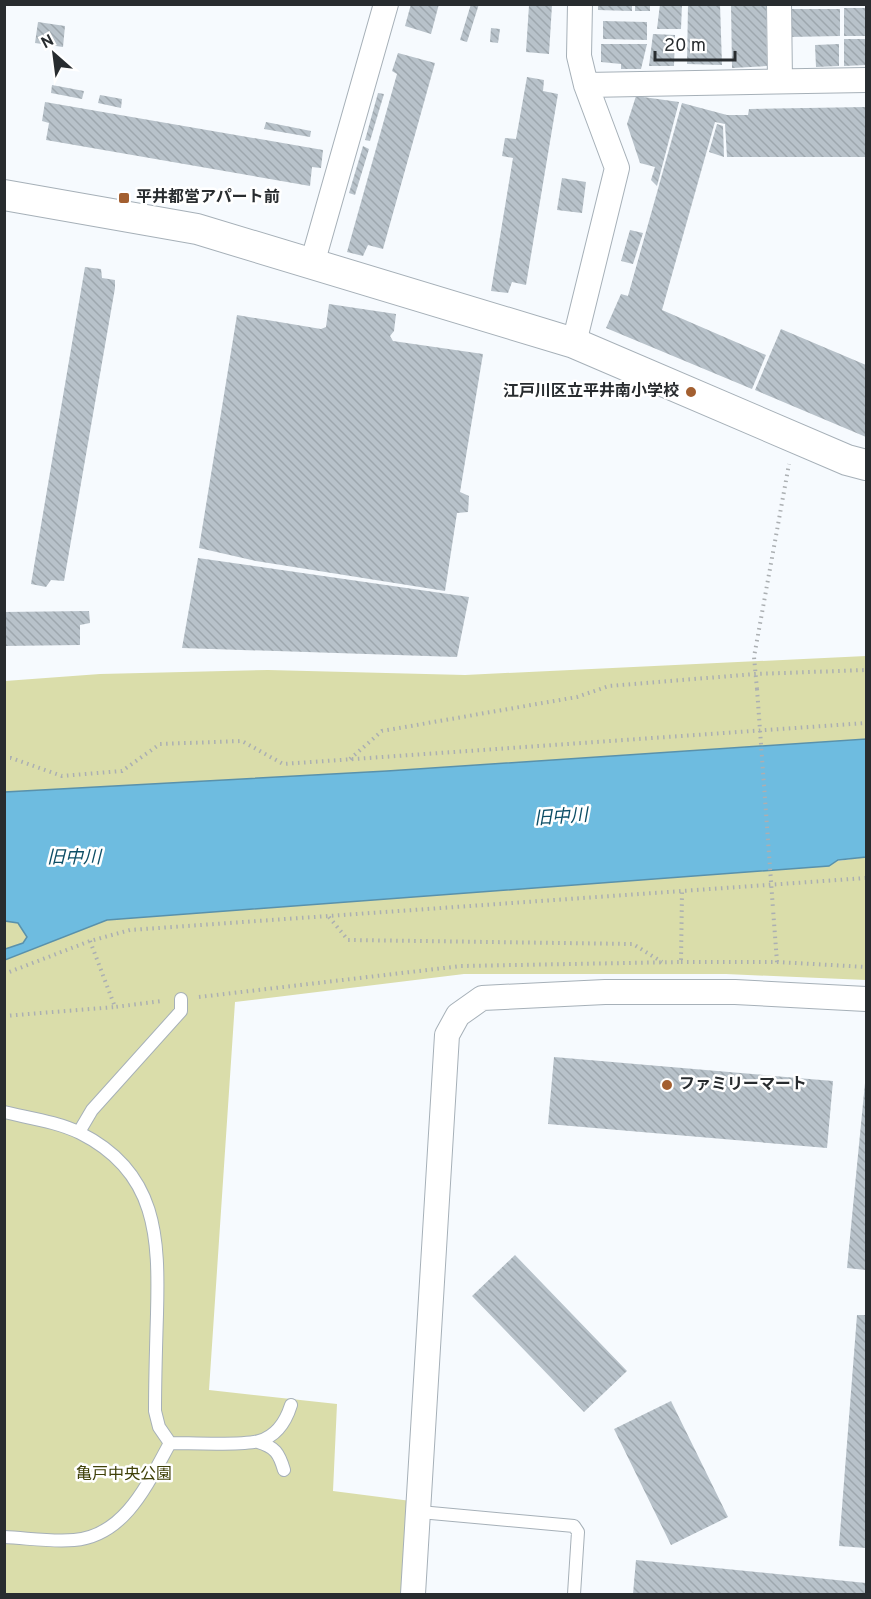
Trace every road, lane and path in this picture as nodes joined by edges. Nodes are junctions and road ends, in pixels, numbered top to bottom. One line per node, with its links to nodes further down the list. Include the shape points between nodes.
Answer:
1 (386, 4): 8 (street)
2 (580, 4): 6 (street, via 579,56)
3 (778, 4): 5 (street)
4 (867, 80): 5 (street)
5 (780, 81): 6 (street)
6 (586, 86): 9 (street, via 617,168)
7 (4, 195): 8 (street, via 197,229)
8 (312, 264): 9 (street)
9 (574, 343): 10 (street)
10 (794, 437): 11 (street); 13 (path, via 754,657)
11 (867, 465)
12 (867, 670): 13 (path)
13 (756, 674): 16 (path, via 609,686 577,697 382,731); 22 (path, bridge)
14 (867, 723): 16 (path)
15 (4, 758): 16 (path, via 62,776 122,771 160,744 242,741 283,764)
16 (350, 759)
17 (867, 878): 18 (path)
18 (682, 891): 19 (path); 21 (path)
19 (329, 916): 20 (path, via 130,930); 23 (path, via 348,940 633,944)
20 (90, 941): 25 (path); 28 (path)
21 (681, 962): 22 (path); 23 (path)
22 (777, 962): 24 (path)
23 (663, 963): 26 (path, via 461,966)
24 (867, 967)
25 (4, 974)
26 (182, 999): 28 (path); 31 (lane, via 181,1011 92,1110)
27 (867, 999): 36 (street, via 735,992 605,992 482,998 458,1014 447,1035)
28 (115, 1007): 29 (path)
29 (4, 1016)
30 (4, 1112): 31 (lane)
31 (79, 1132): 34 (lane, via 110,1152 130,1173 147,1204 158,1252 155,1411 159,1427)
32 (291, 1405): 33 (lane, via 287,1420 274,1434)
33 (258, 1442): 34 (lane); 35 (lane, via 274,1447)
34 (170, 1443): 37 (lane, via 145,1488 110,1528 75,1540)
35 (284, 1470)
36 (420, 1512): 38 (street); 39 (lane, via 574,1526 578,1532)
37 (4, 1537)
38 (413, 1594)
39 (574, 1594)

